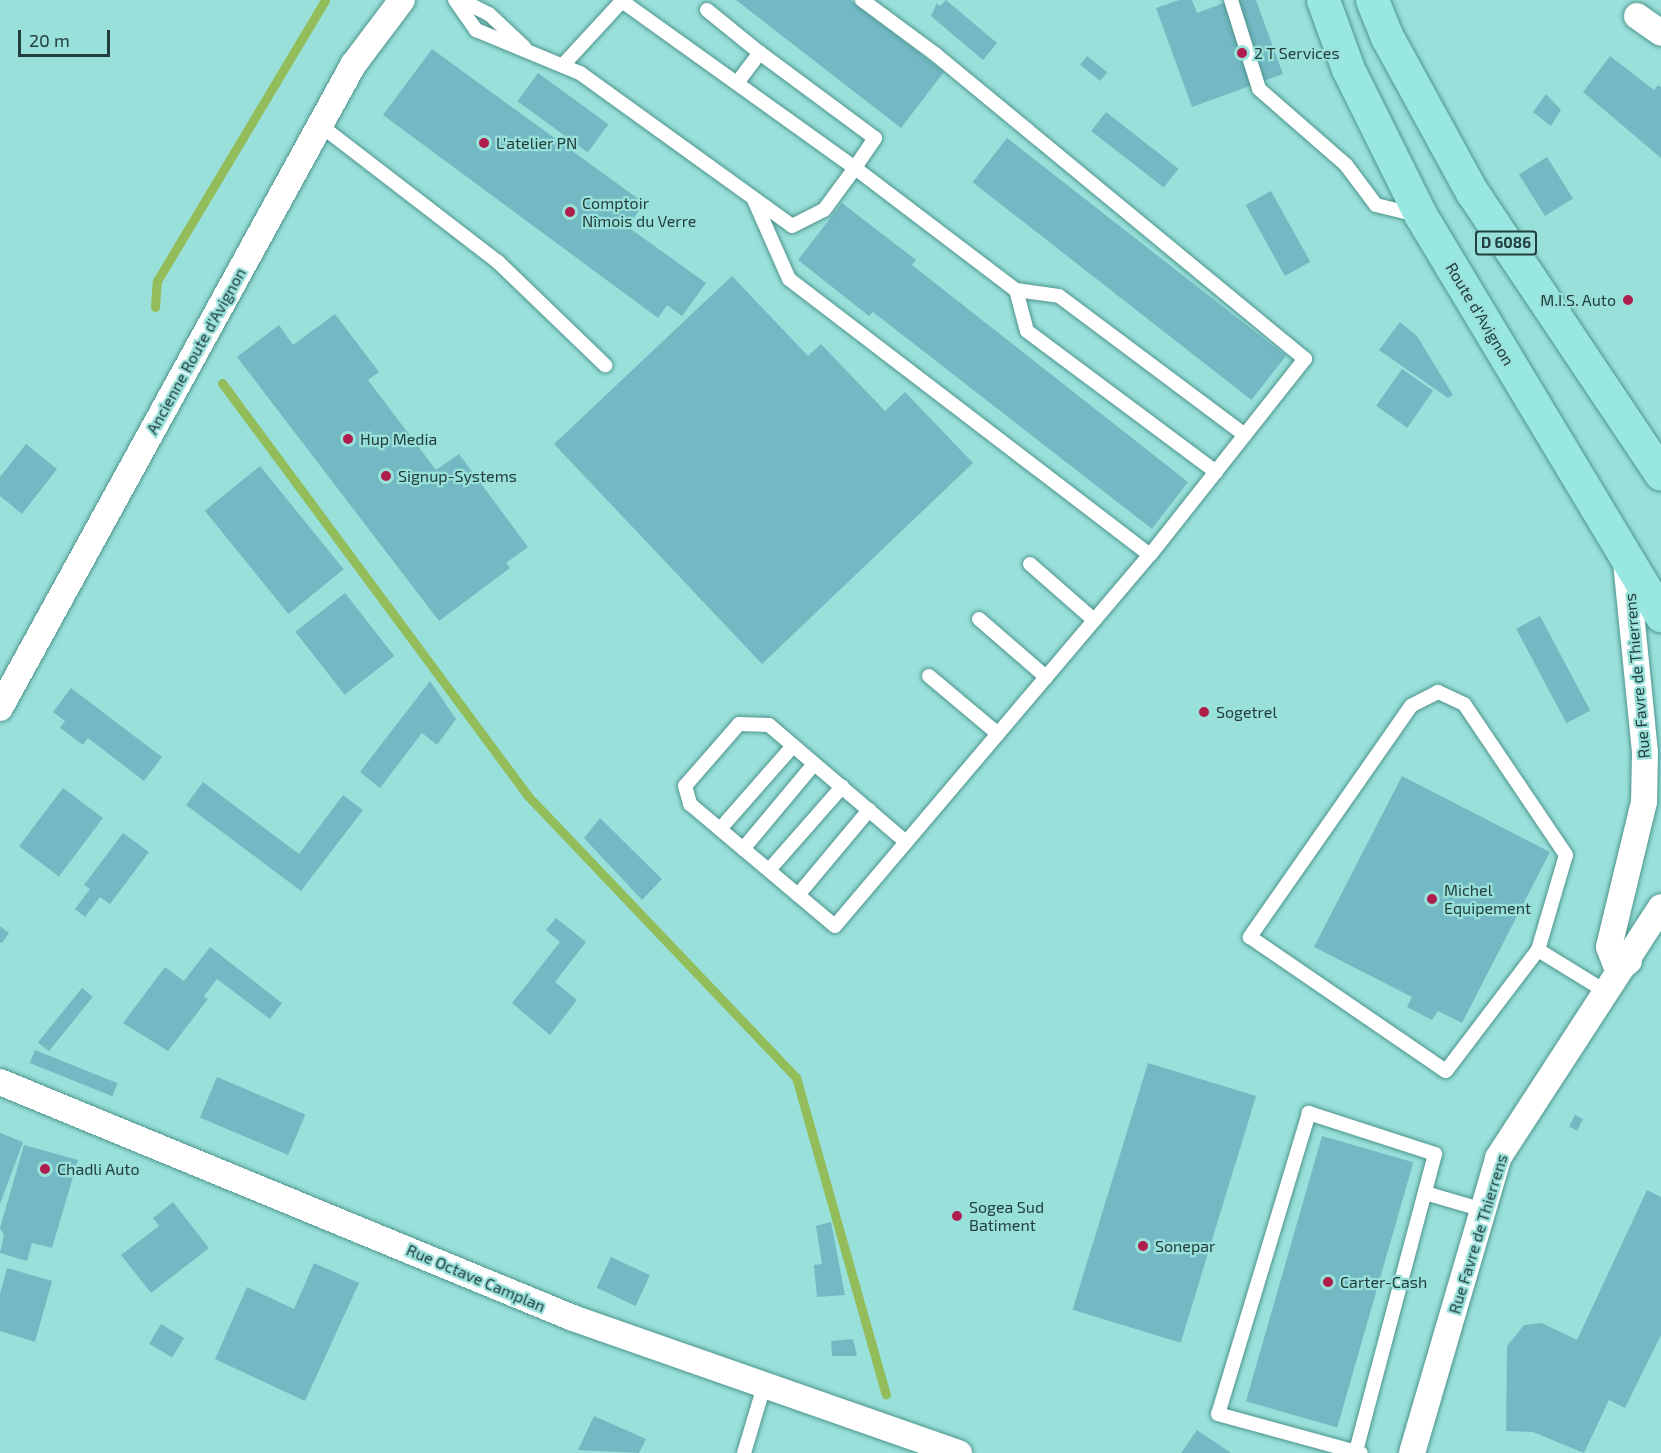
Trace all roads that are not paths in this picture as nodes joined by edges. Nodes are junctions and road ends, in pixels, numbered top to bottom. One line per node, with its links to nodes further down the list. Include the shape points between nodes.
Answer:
1 (402, 0): 16 (street, Ancienne Route d'Avignon, via 353,65)
2 (455, 0): 13 (lane, via 476,30)
3 (461, 0): 13 (lane, via 489,14)
4 (622, 0): 14 (lane); 15 (lane)
5 (862, 0): 22 (lane, via 935,54 1305,359)
6 (1231, 0): 19 (lane, via 1259,89 1346,165 1376,205)
7 (1323, 0): 19 (main road, Route d'Avignon, via 1348,69)
8 (1372, 0): 24 (main road, D 6086, via 1472,192)
9 (707, 10): 12 (lane)
10 (1637, 16): 11 (street)
11 (1661, 33)
12 (760, 53): 15 (lane); 17 (lane, via 876,138)
13 (532, 54): 14 (lane)
14 (564, 65): 18 (lane)
15 (737, 83): 17 (lane)
16 (320, 125): 21 (lane, via 498,262); 33 (street, Ancienne Route d'Avignon)
17 (855, 168): 18 (lane, via 824,210 792,226); 20 (lane)
18 (754, 200): 25 (lane, via 789,279)
19 (1421, 216): 26 (main road, Route d'Avignon)
20 (1016, 290): 22 (lane, via 1059,296); 23 (lane, via 1027,332)
21 (605, 365)
22 (1245, 435): 23 (lane)
23 (1216, 472): 25 (lane)
24 (1661, 474)
25 (1150, 555): 30 (lane)
26 (1625, 556): 28 (main road, Route d'Avignon); 47 (street, Rue Favre de Thierrens, via 1645,752 1644,802 1609,947)
27 (1030, 564): 30 (lane)
28 (1661, 616)
29 (979, 619): 32 (lane)
30 (1094, 620): 32 (lane)
31 (929, 676): 34 (lane)
32 (1046, 677): 34 (lane)
33 (0, 708)
34 (998, 734): 40 (lane)
35 (793, 746): 36 (lane); 39 (lane); 39 (lane, via 769,725 739,724 685,786 690,804)
36 (814, 764): 37 (lane); 41 (lane)
37 (842, 787): 38 (lane); 42 (lane)
38 (869, 810): 40 (lane); 43 (lane)
39 (720, 829): 41 (lane)
40 (906, 842): 43 (lane, via 835,926)
41 (743, 849): 42 (lane)
42 (769, 870): 43 (lane)
43 (798, 895)
44 (1661, 907): 47 (street, Rue Favre de Thierrens)
45 (1661, 938): 47 (street, Rue Favre de Thierrens)
46 (1538, 950): 46 (lane, via 1446,1071 1250,937 1411,706 1438,692 1464,704 1566,855); 48 (lane)
47 (1618, 970): 48 (street, Rue Favre de Thierrens)
48 (1605, 991): 51 (street, Rue Favre de Thierrens, via 1498,1158)
49 (0, 1082): 52 (street, Rue Octave Camplan, via 573,1318)
50 (1425, 1193): 51 (lane); 53 (lane); 53 (lane, via 1435,1154 1309,1113 1218,1414)
51 (1483, 1210): 56 (street, Rue Favre de Thierrens)
52 (764, 1386): 54 (lane); 55 (street, Rue Octave Camplan)
53 (1358, 1452)
54 (744, 1453)
55 (959, 1453)
56 (1412, 1453)

